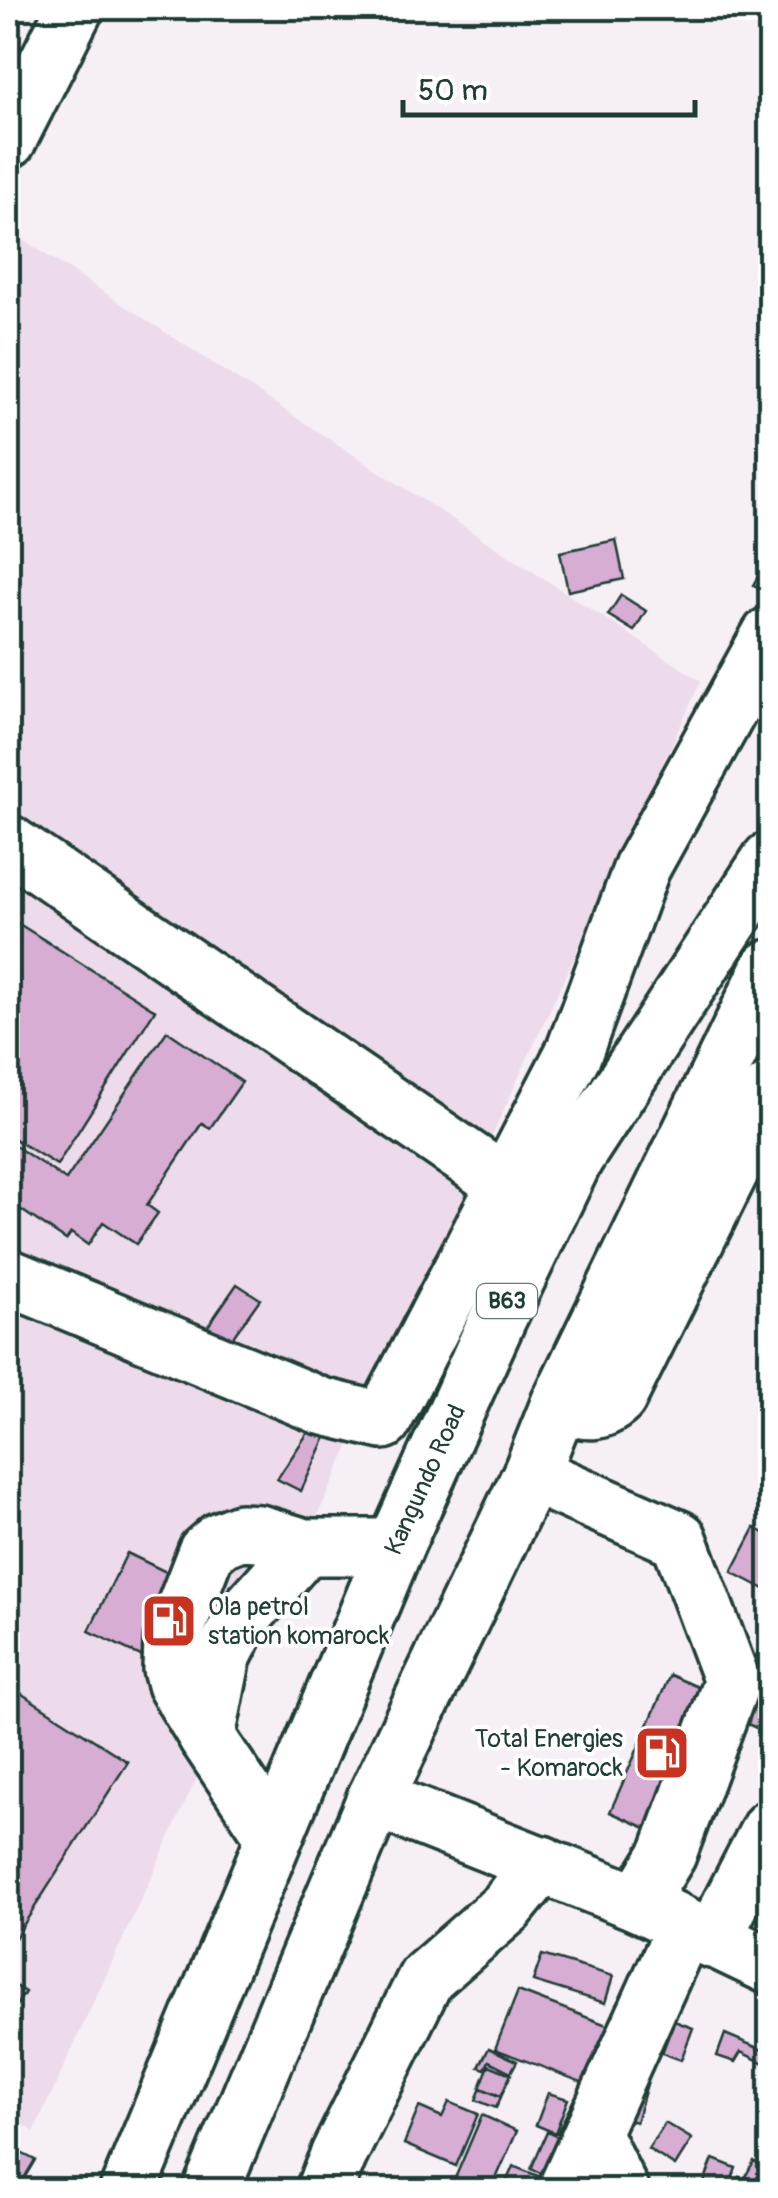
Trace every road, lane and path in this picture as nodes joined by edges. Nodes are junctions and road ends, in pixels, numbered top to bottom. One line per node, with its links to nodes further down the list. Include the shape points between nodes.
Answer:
1 (75, 8): 2 (main road)
2 (8, 140)
3 (770, 636): 8 (main road, via 642,867 574,1052)
4 (8, 843): 8 (main road)
5 (770, 860): 13 (main road, Kangundo Road / B63, via 575,1158)
6 (770, 968): 10 (main road)
7 (770, 1091): 10 (main road, via 618,1398 593,1414)
8 (507, 1185): 9 (main road, via 383,1421 321,1406)
9 (8, 1277)
10 (559, 1404): 11 (main road)
11 (532, 1474): 15 (main road); 19 (main road, via 679,1538 732,1681 668,1854)
12 (304, 1547): 13 (main road); 14 (main road, via 236,1630 223,1656); 14 (main road, via 240,1532 206,1552 170,1656 175,1684)
13 (396, 1547): 17 (main road, Kangundo Road / B63)
14 (207, 1737): 17 (main road)
15 (375, 1799): 18 (main road); 23 (main road)
16 (770, 1828): 19 (main road)
17 (274, 1838): 22 (main road, Kangundo Road / B63)
18 (542, 1864): 19 (main road); 24 (main road, via 506,1908 426,1978)
19 (678, 1923): 20 (main road); 21 (main road)
20 (770, 1966)
21 (592, 2133): 25 (main road); 26 (main road)
22 (128, 2190)
23 (212, 2190)
24 (324, 2190)
25 (566, 2190)
26 (620, 2190)

